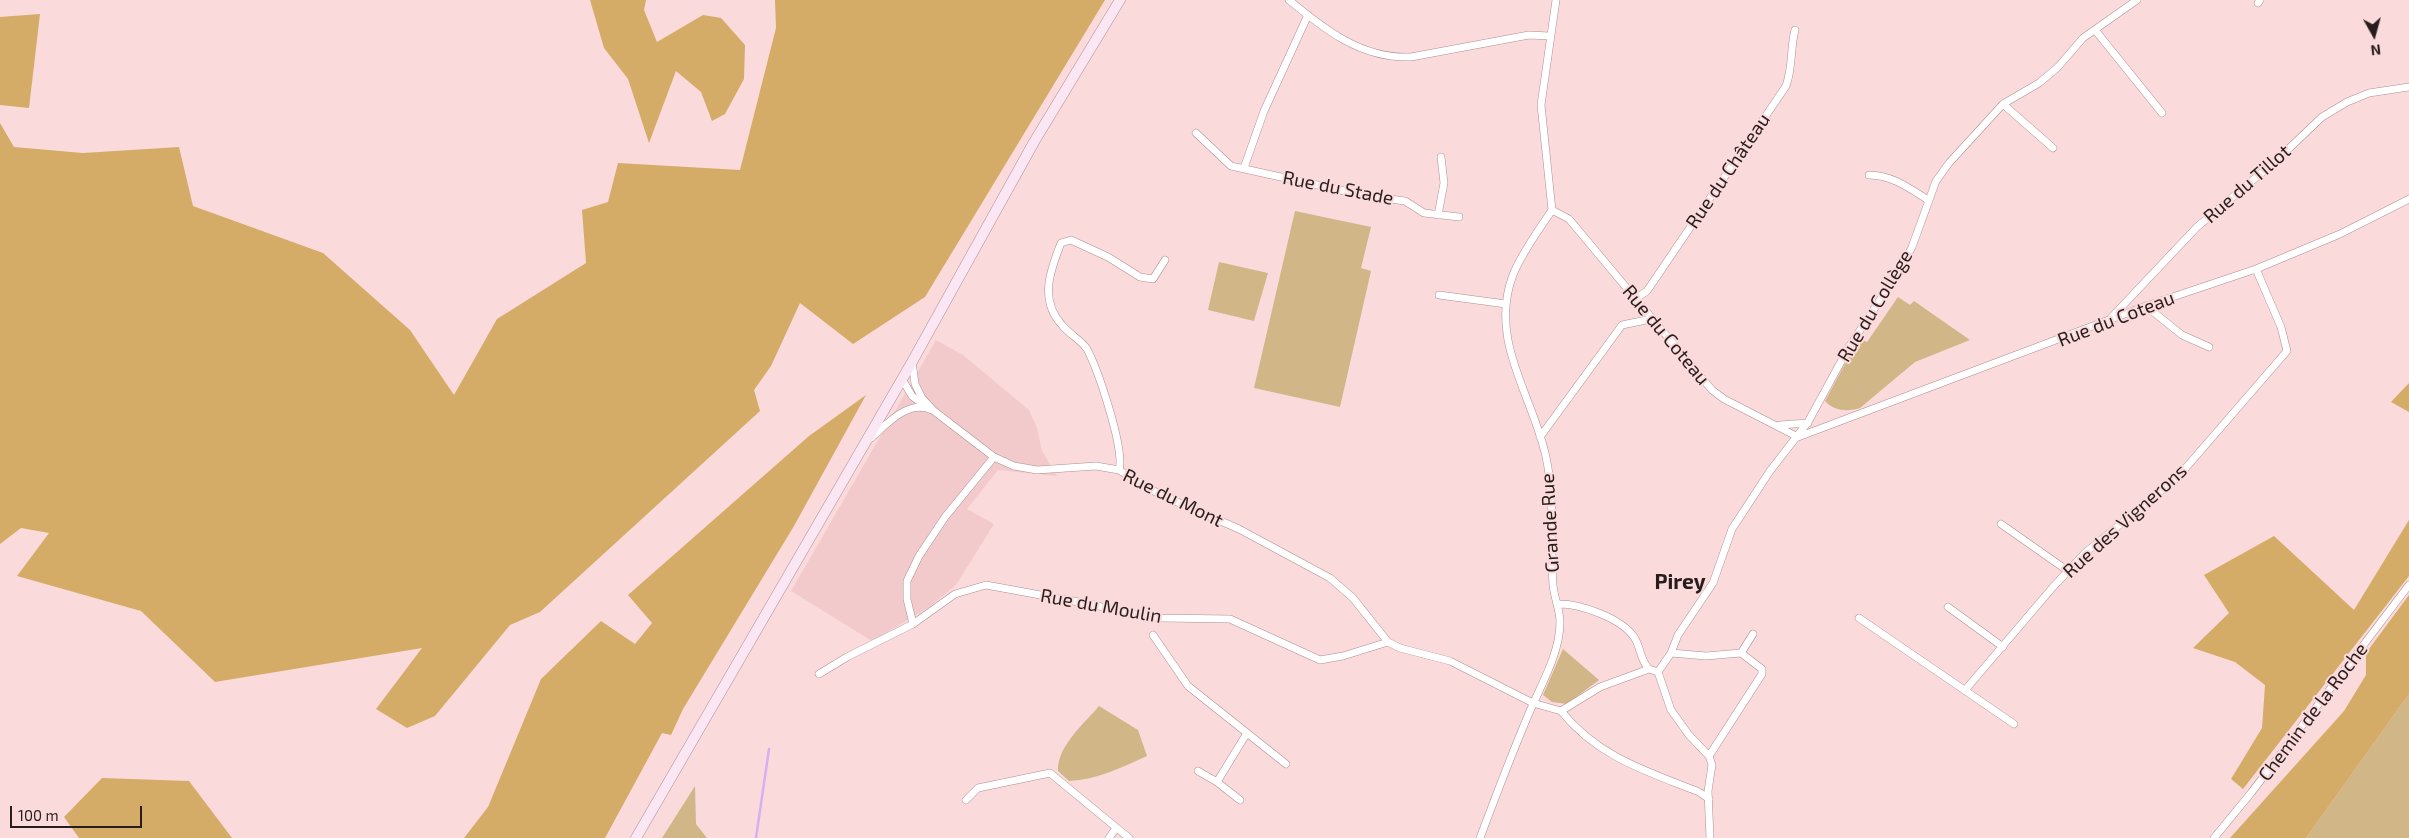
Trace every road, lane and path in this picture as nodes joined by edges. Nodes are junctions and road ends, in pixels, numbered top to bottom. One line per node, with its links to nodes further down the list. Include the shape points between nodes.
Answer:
1 (1120, 0): 31 (main road, via 1034,142)
2 (1289, 0): 5 (street)
3 (1556, 0): 8 (street)
4 (2137, 0): 7 (street, Rue du Collège)
5 (1308, 16): 8 (street, via 1352,46 1396,58 1529,35); 15 (street, via 1264,112)
6 (1795, 30): 25 (street, Rue du Château, via 1786,86 1647,291)
7 (2095, 30): 10 (street, Rue du Collège, via 2083,38 2052,72); 11 (street)
8 (1549, 36): 19 (street, via 1541,106)
9 (2409, 87): 29 (street, Rue du Tillot, via 2370,93 2322,117 2197,227)
10 (2003, 104): 13 (street); 18 (street, Rue du Collège, via 1949,163)
11 (2162, 113)
12 (1196, 133): 15 (street, Rue du Stade, via 1222,160 1231,166)
13 (2054, 148)
14 (1441, 157): 20 (street, via 1444,183)
15 (1244, 168): 20 (street, Rue du Stade, via 1405,202 1416,210)
16 (1869, 174): 18 (street, via 1892,178)
17 (2409, 199): 23 (street, Rue du Coteau, via 2340,234)
18 (1928, 200): 34 (street, Rue du Collège, via 1901,268 1849,347)
19 (1552, 210): 25 (street, Rue du Coteau, via 1570,219); 26 (street, Grande Rue, via 1514,272)
20 (1438, 215): 21 (street, Rue du Stade)
21 (1459, 216)
22 (1165, 260): 41 (street, via 1153,279 1140,277 1072,240 1061,243 1049,273 1048,294 1053,314 1086,347 1094,364 1114,430 1121,463)
23 (2256, 269): 27 (street, Rue du Coteau); 43 (street, Rue des Vignerons, via 2281,326 2287,351 2177,478 2085,553)
24 (1439, 295): 26 (street)
25 (1635, 299): 28 (street, Rue du Coteau)
26 (1506, 304): 37 (street, Grande Rue, via 1507,337)
27 (2146, 306): 29 (street, Rue du Coteau); 30 (street, via 2182,334)
28 (1650, 319): 35 (street, Rue du Coteau, via 1712,390); 37 (street, via 1622,325)
29 (2109, 320): 36 (street, Rue du Coteau)
30 (2209, 347)
31 (912, 362): 32 (main road); 33 (street, via 918,393)
32 (902, 378): 33 (street, via 912,396); 39 (main road)
33 (932, 409): 39 (street, via 915,407 904,411); 40 (street, Rue du Mont)
34 (1808, 422): 35 (street); 36 (street); 38 (street, Rue du Collège)
35 (1775, 425): 38 (street, Rue du Coteau)
36 (1818, 430): 38 (street, Rue du Coteau)
37 (1540, 437): 45 (street, Grande Rue, via 1550,476 1553,588)
38 (1798, 437): 53 (street, Rue du Collège, via 1770,471 1732,529 1708,591 1678,635)
39 (865, 443): 71 (main road)
40 (994, 457): 41 (street, Rue du Mont, via 1014,466 1038,470 1096,466); 48 (street, via 945,517 919,556 907,581)
41 (1119, 470): 51 (street, Rue du Mont, via 1159,494 1239,529 1330,578 1353,598)
42 (2001, 524): 43 (street)
43 (2068, 571): 52 (street, Rue des Vignerons)
44 (2409, 585): 76 (street, Chemin de la Roche, via 2252,793)
45 (1557, 604): 55 (street, via 1576,604 1624,628 1634,636); 59 (street, Grande Rue, via 1558,638)
46 (1948, 607): 52 (street)
47 (1859, 618): 58 (street)
48 (913, 624): 51 (street, Rue du Moulin, via 955,594 986,585 1124,613 1161,618 1230,619 1320,660); 57 (street, Rue du Moulin)
49 (1752, 634): 54 (street)
50 (1153, 635): 62 (street, via 1188,686)
51 (1388, 642): 59 (street, via 1450,661)
52 (2002, 647): 58 (street, Rue des Vignerons)
53 (1671, 653): 54 (street, via 1706,656); 56 (street, Rue du Collège)
54 (1741, 653): 63 (street, via 1762,669 1762,674)
55 (1649, 668): 56 (street); 60 (street, via 1600,687)
56 (1658, 672): 63 (street, via 1671,710)
57 (819, 674)
58 (1966, 689): 61 (street)
59 (1533, 703): 60 (street); 74 (street, Grande Rue)
60 (1561, 711): 67 (street, via 1602,749 1626,764 1699,792)
61 (2014, 724)
62 (1247, 733): 64 (street); 66 (street)
63 (1709, 756): 67 (street, via 1712,765)
64 (1286, 764)
65 (1198, 771): 66 (street)
66 (1217, 782): 69 (street)
67 (1709, 799): 75 (street)
68 (966, 800): 70 (street, via 978,788 1050,773)
69 (1240, 800)
70 (1116, 828): 72 (street); 73 (street)
71 (636, 838)
72 (1108, 838)
73 (1129, 838)
74 (1480, 838)
75 (1710, 838)
76 (2214, 838)

